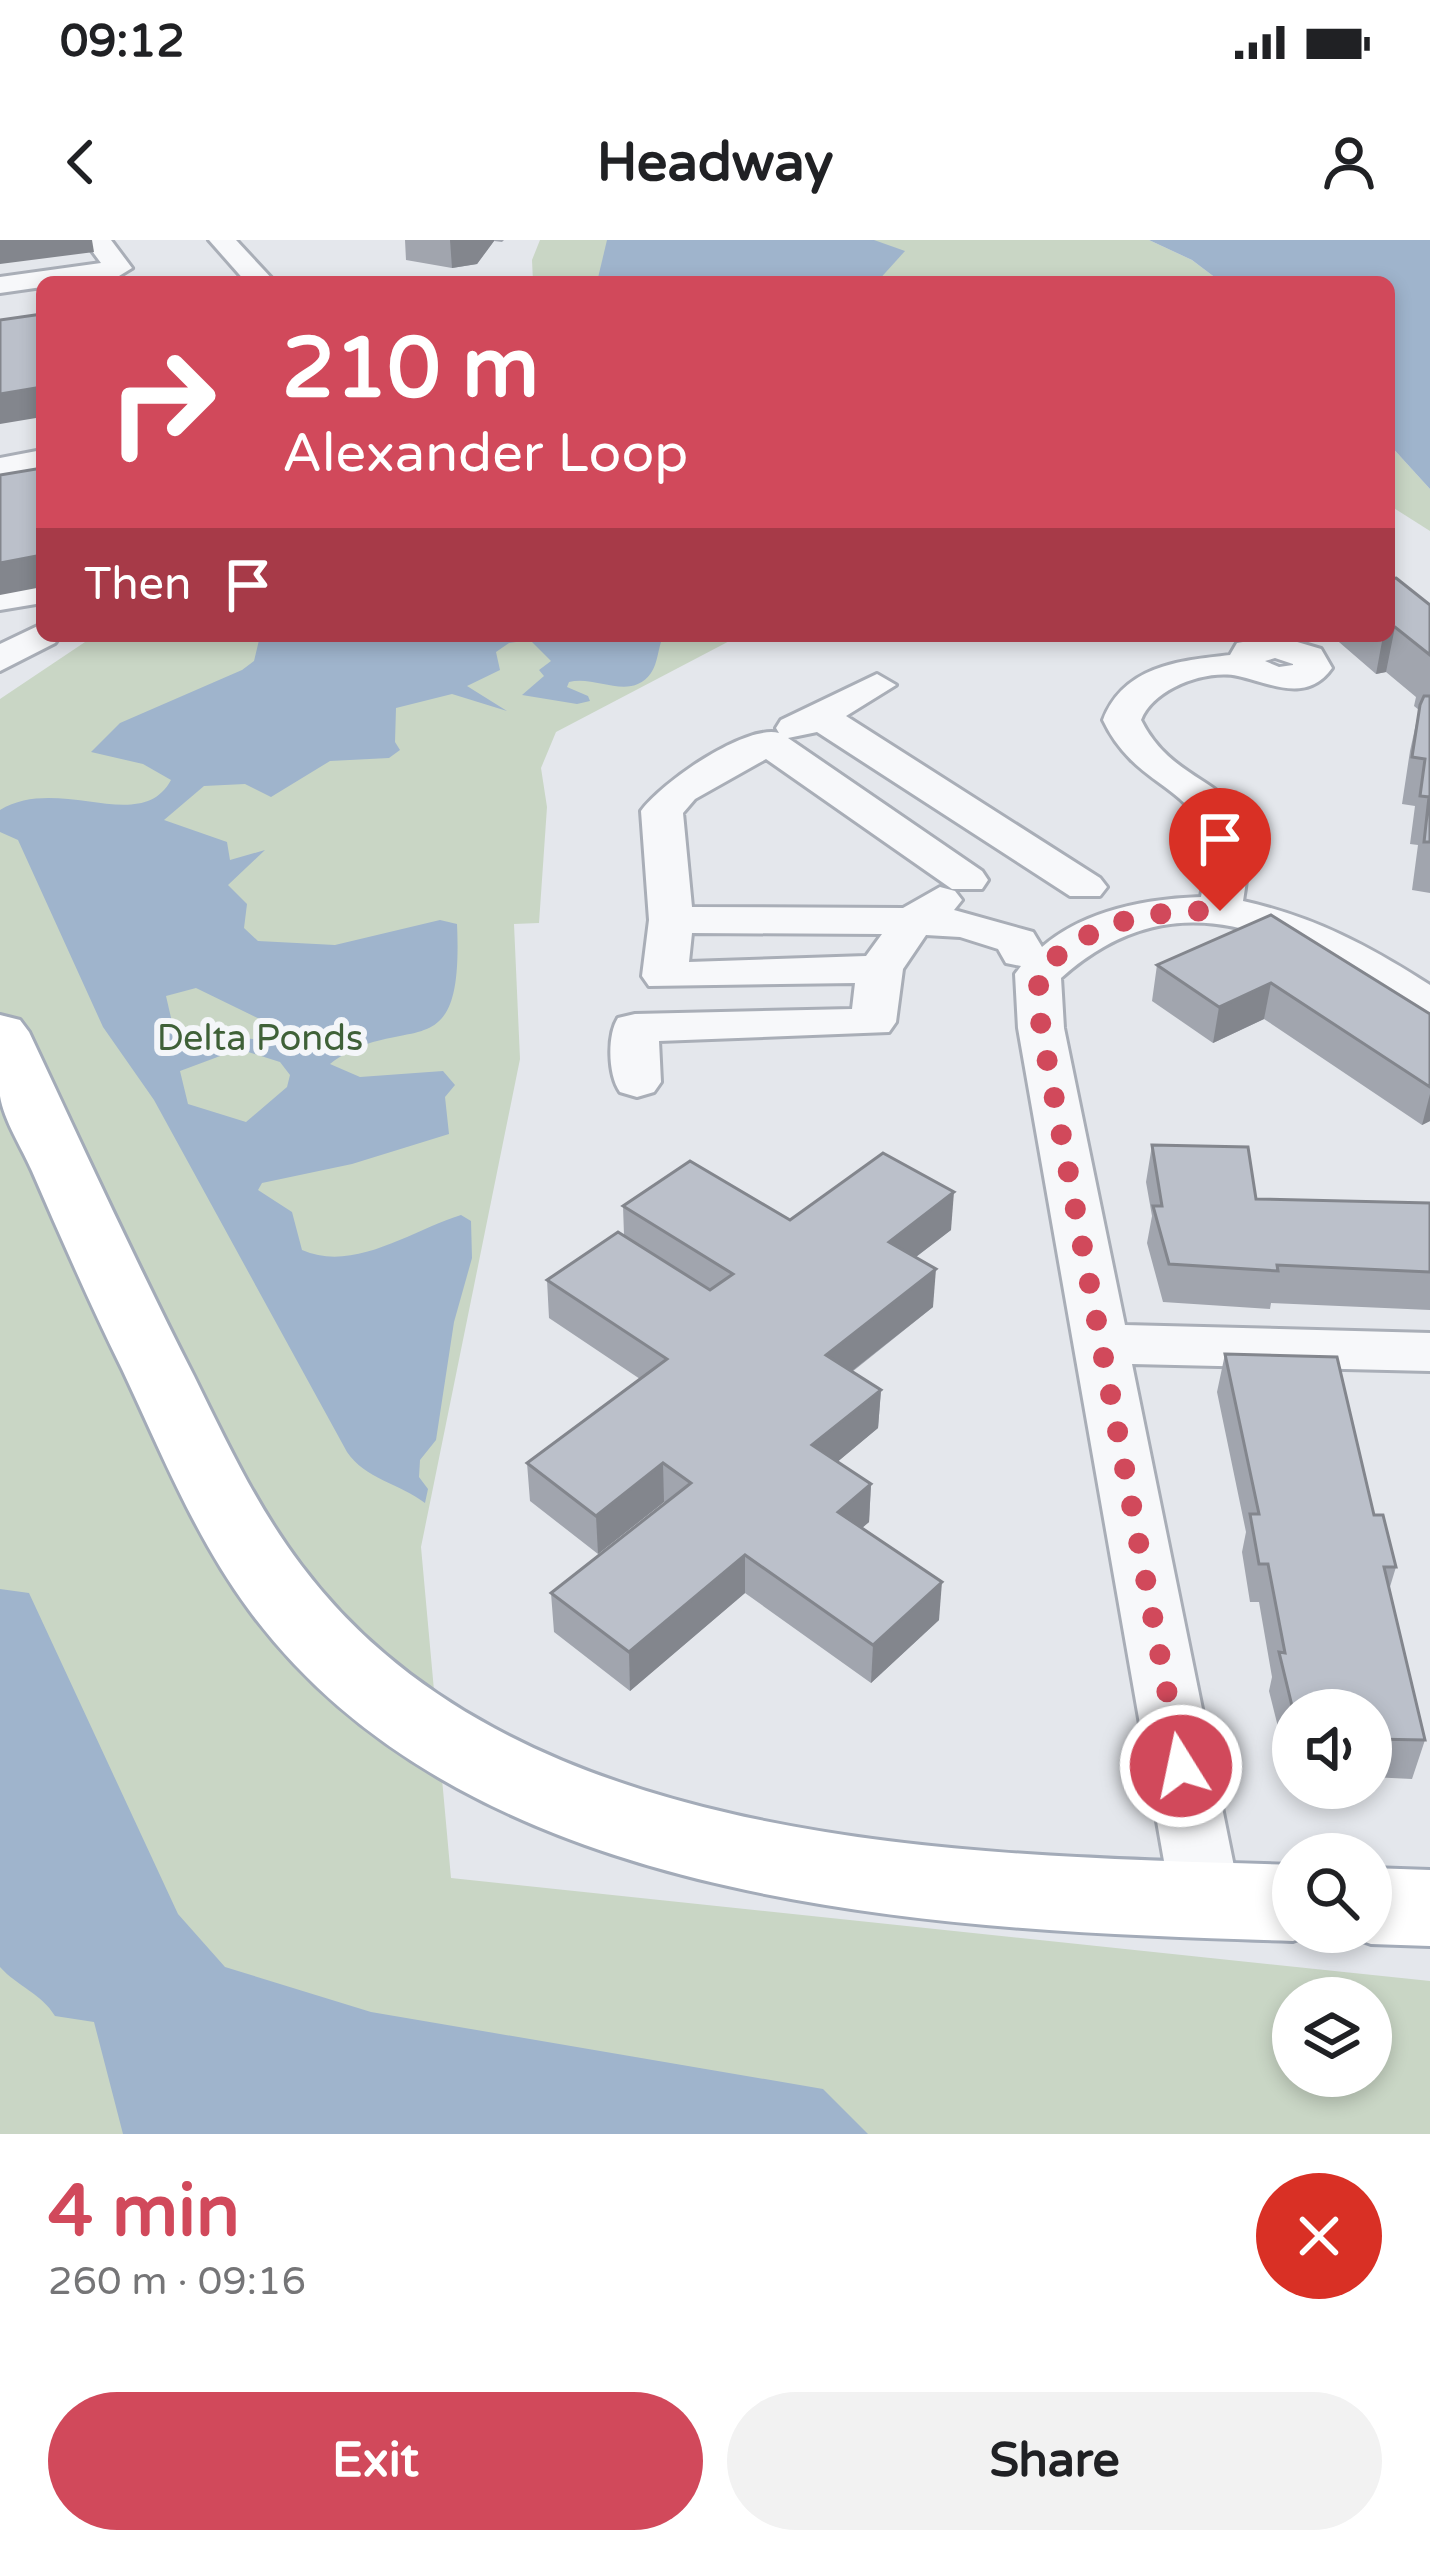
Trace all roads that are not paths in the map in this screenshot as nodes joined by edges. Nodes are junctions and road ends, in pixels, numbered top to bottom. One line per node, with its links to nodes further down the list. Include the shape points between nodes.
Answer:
1 (97, 240): 3 (street, via 119,268)
2 (221, 240): 4 (street)
3 (63, 276)
4 (254, 276)
5 (36, 280): 6 (street)
6 (0, 285)
7 (36, 432): 8 (street)
8 (0, 438)
9 (36, 461): 10 (street)
10 (0, 468)
11 (36, 490): 12 (street)
12 (0, 496)
13 (36, 593): 14 (street)
14 (0, 599)
15 (36, 639): 16 (street)
16 (0, 660)
17 (1245, 664): 24 (street, via 1160,680 1132,697 1122,720 1134,745 1214,809 1227,833)
18 (877, 685): 19 (street)
19 (819, 716): 20 (street); 21 (street)
20 (768, 742): 22 (street); 25 (street, via 681,790 662,811)
21 (1032, 853): 22 (street); 23 (street)
22 (967, 880): 26 (street)
23 (1085, 887)
24 (1220, 911): 27 (street, via 1116,921); 30 (street, via 1309,933)
25 (671, 920): 26 (street); 29 (street)
26 (923, 923): 27 (street, via 1000,957); 28 (street)
27 (1036, 957): 34 (street, via 1041,1028)
28 (880, 969): 29 (street); 31 (street, via 873,1022)
29 (665, 976): 31 (street)
30 (1430, 1005)
31 (664, 1028): 33 (street, via 635,1028)
32 (0, 1032): 36 (main road, via 221,1501 278,1593 392,1709 506,1778 586,1811 731,1850 970,1885)
33 (637, 1082)
34 (1103, 1345): 35 (street); 36 (street)
35 (1430, 1352)
36 (1206, 1901): 37 (main road)
37 (1272, 1903)
38 (1392, 1907): 39 (main road)
39 (1430, 1908)

